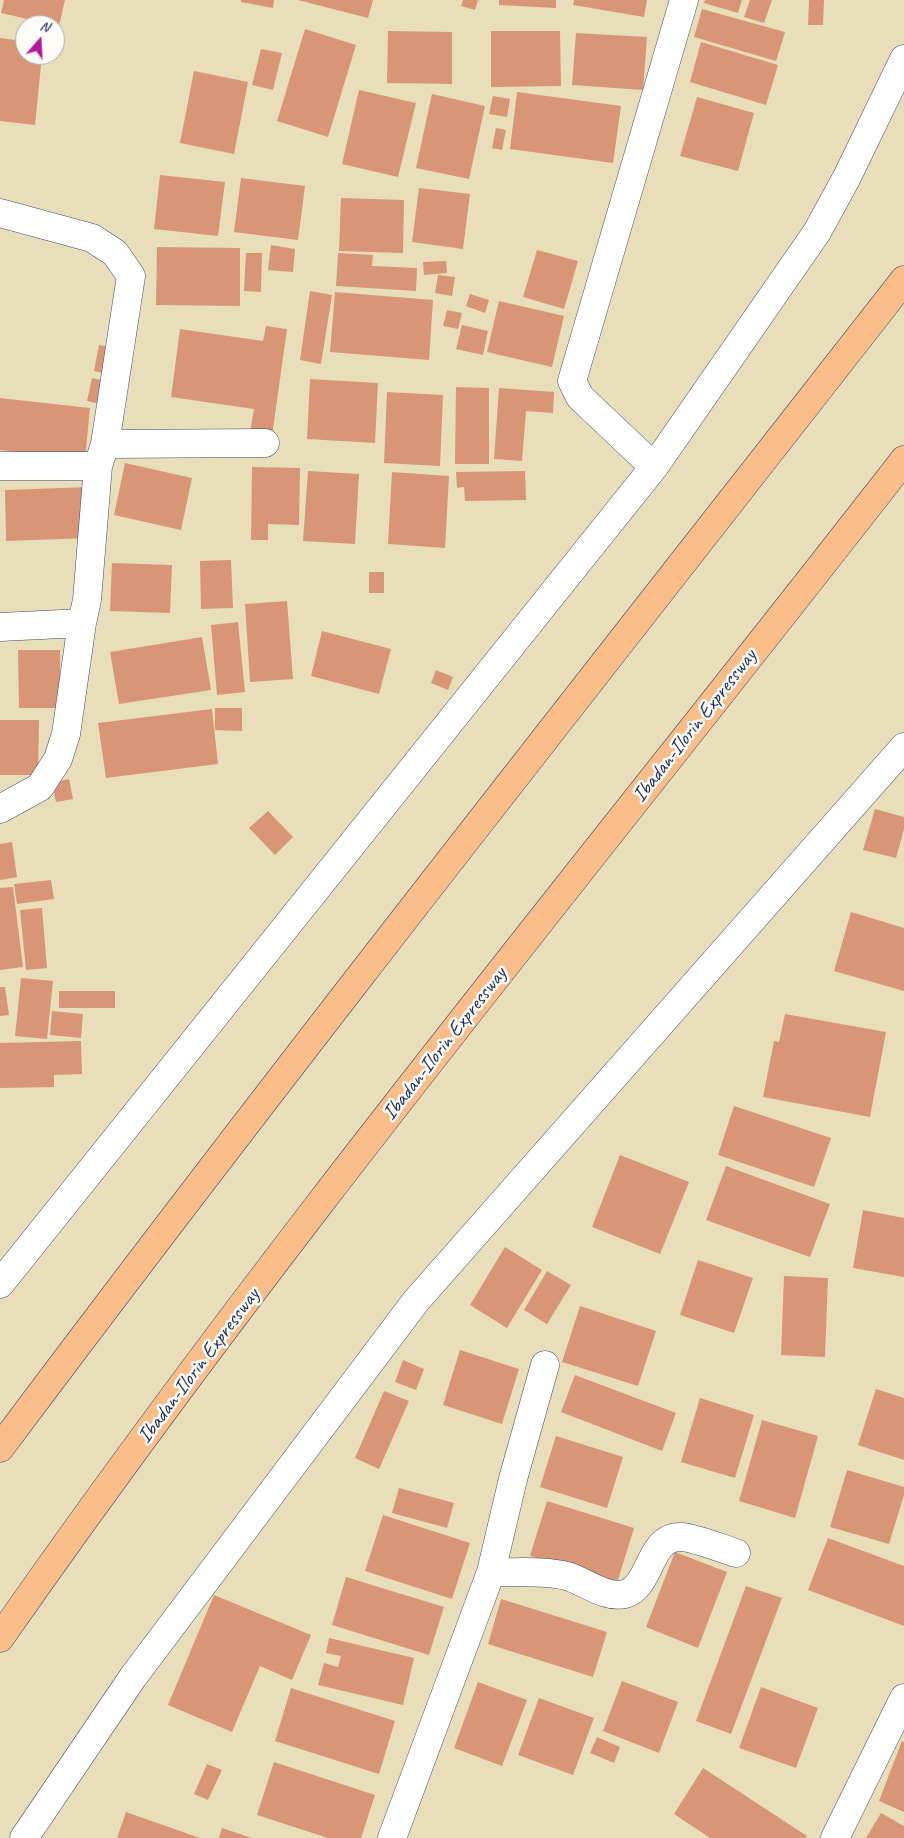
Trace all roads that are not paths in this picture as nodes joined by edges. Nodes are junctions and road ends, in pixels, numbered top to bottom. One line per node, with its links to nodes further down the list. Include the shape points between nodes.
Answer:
1 (684, 0): 9 (street, via 572,381 580,397)
2 (904, 59): 9 (street, via 817,232)
3 (0, 213): 6 (street, via 92,238 115,254 131,276)
4 (904, 280): 16 (highway, via 342,999)
5 (265, 443): 6 (street)
6 (102, 455): 8 (street); 10 (street)
7 (904, 460): 19 (highway, Ibadan-Ilorin Expressway, via 393,1109 188,1379)
8 (0, 466)
9 (654, 467): 14 (street)
10 (82, 623): 11 (street); 13 (street, via 66,734 58,759 40,787)
11 (0, 627)
12 (904, 747): 21 (street, via 416,1301 133,1677)
13 (0, 809)
14 (0, 1284)
15 (546, 1365): 18 (street, via 513,1479)
16 (0, 1448)
17 (736, 1553): 18 (street, via 681,1537 671,1539 660,1547 637,1587 624,1594 611,1593 567,1576)
18 (491, 1572): 22 (street)
19 (0, 1638)
20 (904, 1698): 23 (street)
21 (24, 1838)
22 (392, 1838)
23 (835, 1838)

